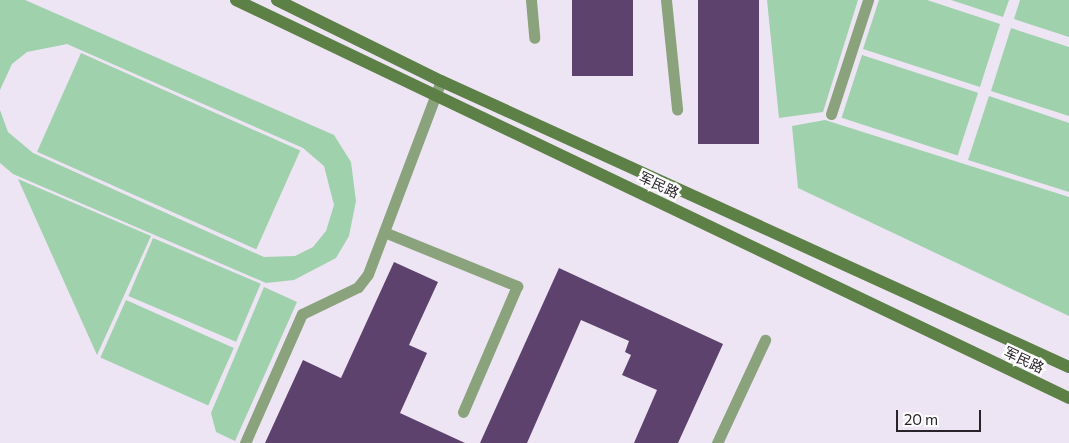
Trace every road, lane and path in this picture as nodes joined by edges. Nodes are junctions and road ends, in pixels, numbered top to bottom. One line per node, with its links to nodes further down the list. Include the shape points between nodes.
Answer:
1 (236, 0): 8 (street, 军民路)
2 (277, 0): 7 (street, 军民路)
3 (531, 0): 6 (lane)
4 (666, 0): 9 (lane)
5 (868, 0): 10 (lane)
6 (534, 38)
7 (441, 81): 8 (lane); 13 (street, 军民路)
8 (436, 96): 11 (lane); 14 (street, 军民路)
9 (677, 109)
10 (831, 114)
11 (384, 232): 15 (lane, via 517,286); 16 (lane, via 368,274 358,287 302,314)
12 (765, 340): 17 (lane)
13 (1069, 367)
14 (1069, 398)
15 (463, 412)
16 (245, 443)
17 (717, 443)

